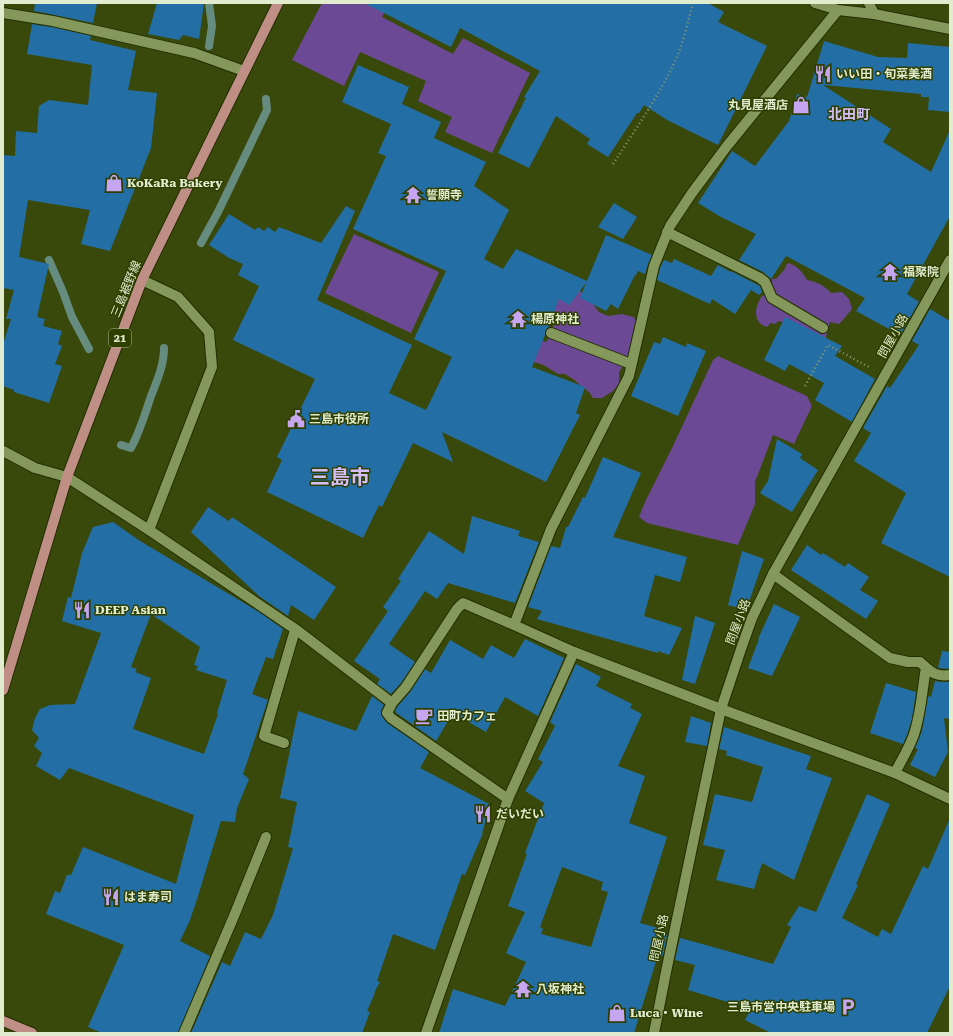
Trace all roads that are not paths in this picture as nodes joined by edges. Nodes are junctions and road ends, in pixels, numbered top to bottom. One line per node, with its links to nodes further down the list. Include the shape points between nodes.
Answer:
1 (278, 3): 8 (main road, 三島裾野線 / 21)
2 (815, 3): 4 (street)
3 (869, 3): 6 (street)
4 (838, 10): 6 (street); 9 (street, via 727,146 692,193)
5 (3, 13): 8 (street, via 53,21 194,53)
6 (874, 14): 7 (street)
7 (950, 29)
8 (244, 71): 11 (main road, 三島裾野線 / 21)
9 (668, 232): 12 (street, via 760,278 765,282 772,298); 14 (street, via 654,266)
10 (950, 260): 18 (street, 問屋小路)
11 (142, 280): 16 (main road, 三島裾野線 / 21); 17 (street, via 178,297 209,332 212,367)
12 (824, 328)
13 (551, 333): 14 (street)
14 (631, 364): 19 (street, via 629,376 551,529)
15 (3, 451): 16 (street, via 35,468)
16 (67, 477): 17 (street); 24 (main road, 三島裾野線 / 21)
17 (149, 530): 20 (street)
18 (774, 574): 22 (street, via 890,658 920,662); 26 (street, 問屋小路, via 752,618)
19 (514, 625): 21 (street); 25 (street, via 463,603 406,687)
20 (295, 630): 25 (street); 27 (street, via 264,736)
21 (574, 652): 26 (street); 30 (street)
22 (926, 668): 23 (street, via 936,675); 28 (street, via 917,723 908,748)
23 (950, 675)
24 (3, 690)
25 (392, 703): 30 (street, via 387,713 391,718)
26 (721, 709): 28 (street); 36 (street, 問屋小路)
27 (284, 743)
28 (894, 773): 29 (street)
29 (950, 798)
30 (508, 799): 35 (street)
31 (266, 837): 34 (street)
32 (3, 1021): 33 (main road)
33 (32, 1033)
34 (184, 1033)
35 (426, 1033)
36 (654, 1033)

